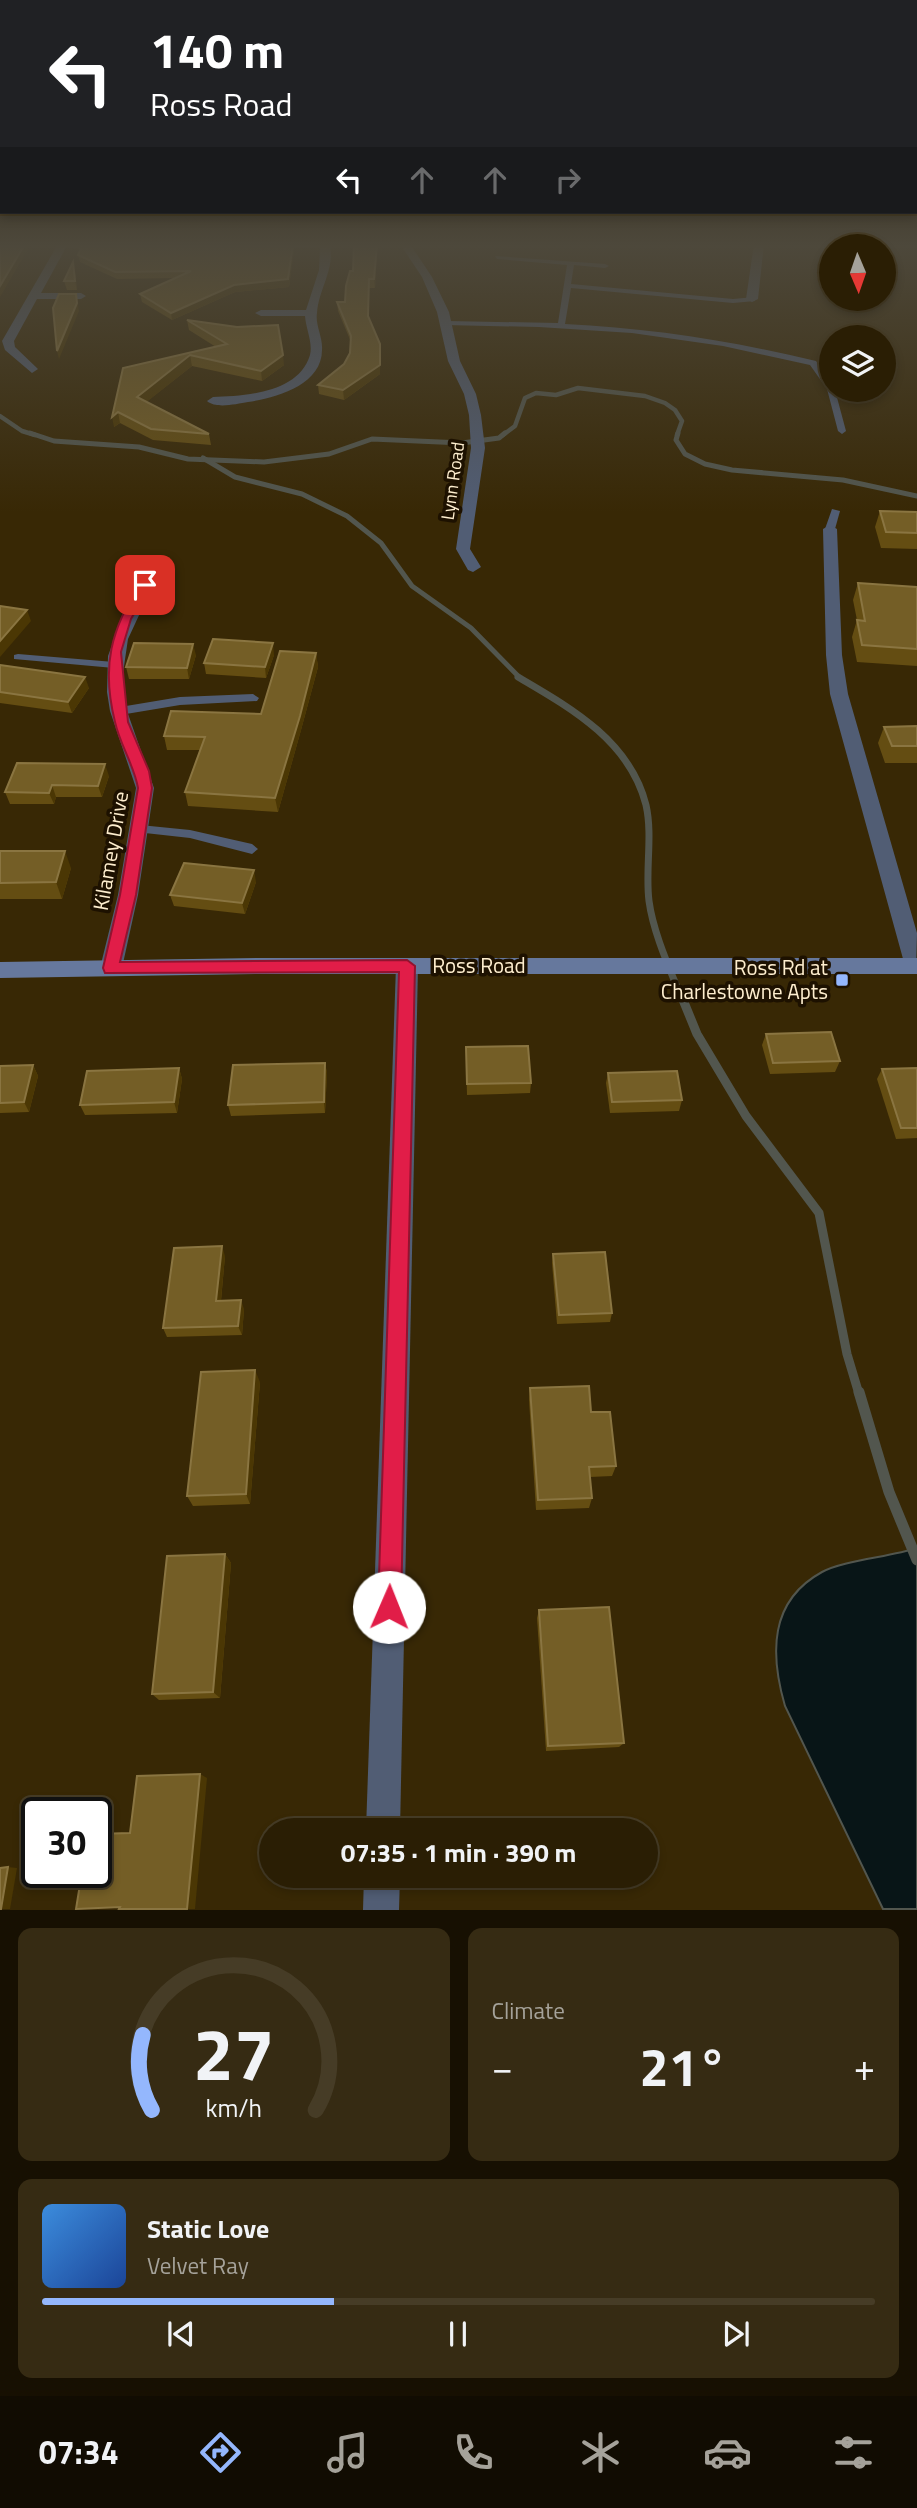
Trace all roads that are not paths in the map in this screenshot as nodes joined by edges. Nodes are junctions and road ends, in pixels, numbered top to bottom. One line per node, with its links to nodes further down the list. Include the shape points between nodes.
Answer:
1 (12, 333): 6 (street, via 9,348)
2 (315, 333): 7 (street, via 316,357 304,374 264,396)
3 (449, 333): 11 (street, Lynn Road, via 454,361 475,415 478,448 463,549)
4 (631, 333): 5 (lane, via 748,345)
5 (819, 365)
6 (32, 369)
7 (213, 401)
8 (834, 402): 9 (lane)
9 (842, 431)
10 (833, 520): 20 (street, via 834,656 839,694)
11 (473, 567)
12 (145, 585): 14 (street, Kilamey Drive, via 118,637)
13 (18, 657): 14 (lane)
14 (114, 665): 16 (street, Kilamey Drive)
15 (253, 698): 16 (lane, via 180,701)
16 (120, 711): 17 (street, Kilamey Drive, via 145,788)
17 (140, 829): 18 (lane, via 190,834); 21 (street, Kilamey Drive)
18 (252, 849)
19 (407, 966): 20 (street, Ross Road); 21 (street, Ross Road); 23 (street)
20 (916, 966)
21 (111, 968): 22 (street, Ross Road)
22 (0, 970)
23 (383, 1818)
24 (382, 1888): 25 (street)
25 (381, 1909)

